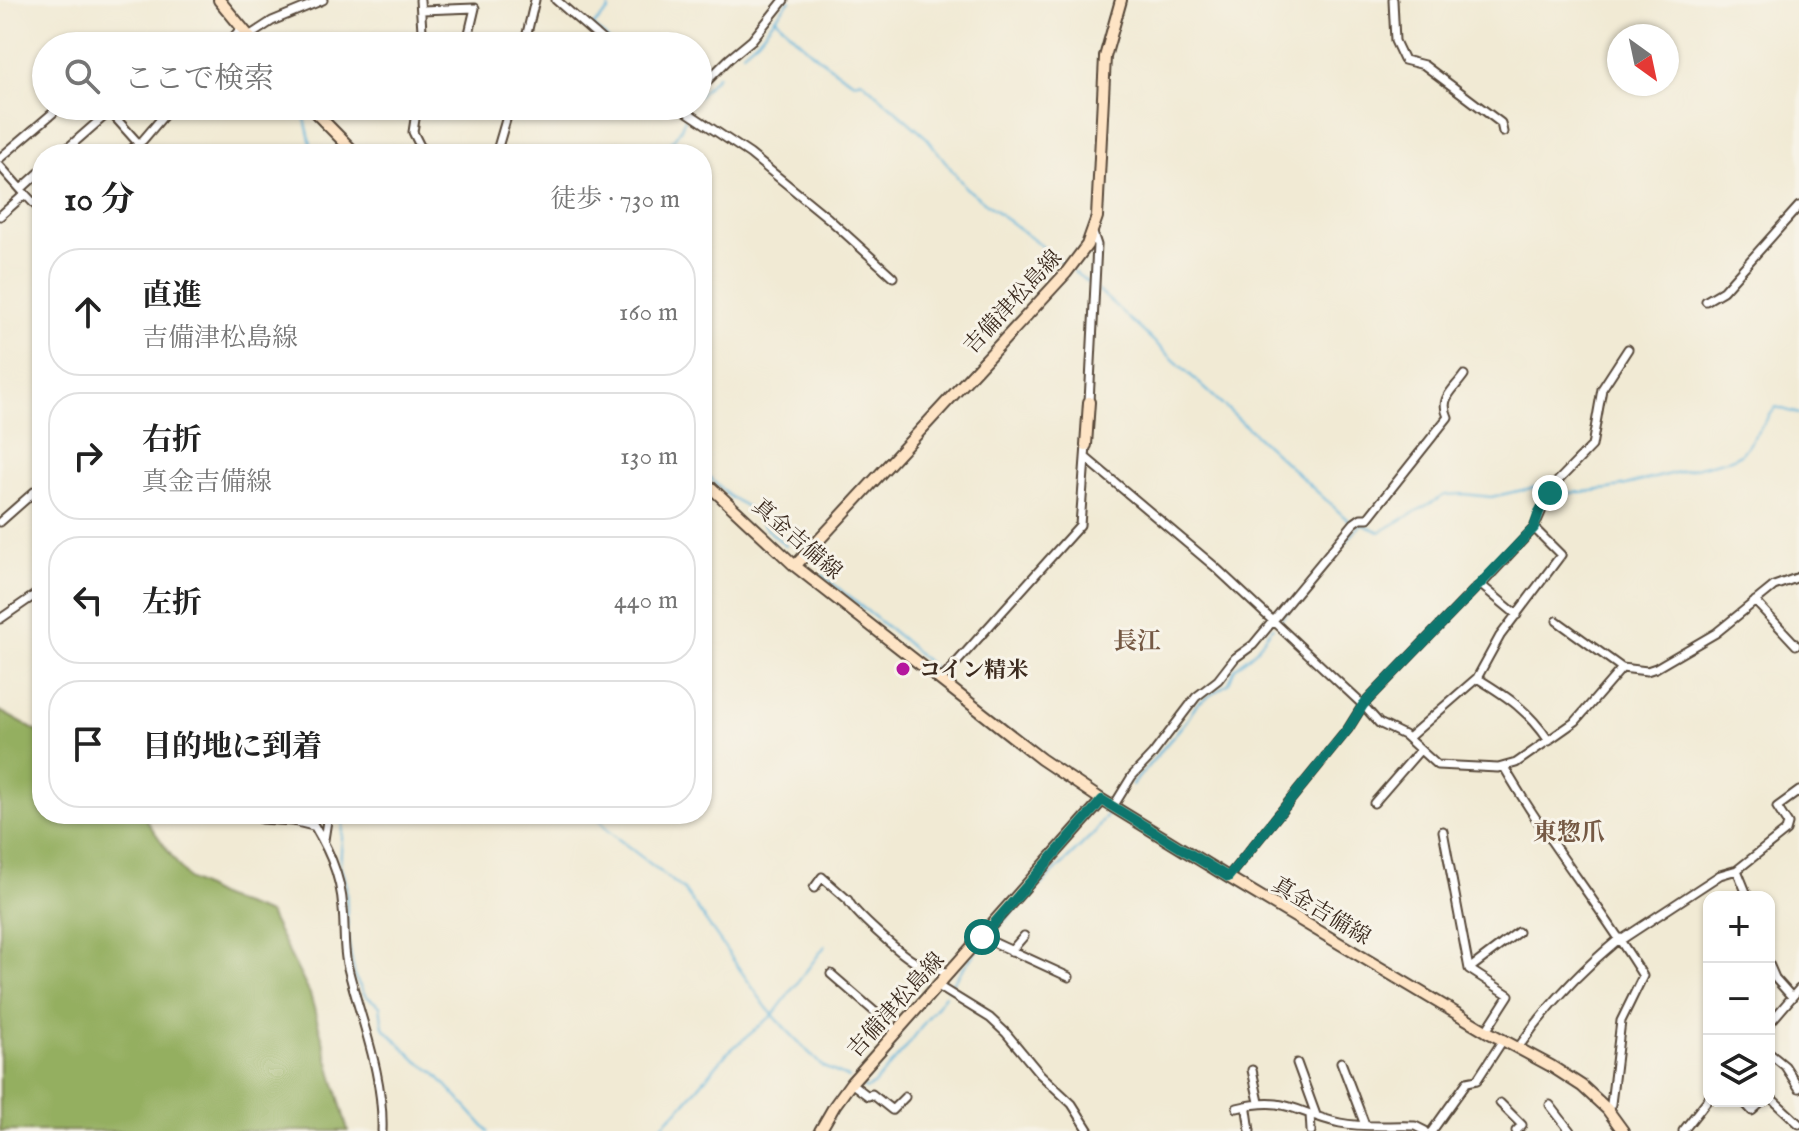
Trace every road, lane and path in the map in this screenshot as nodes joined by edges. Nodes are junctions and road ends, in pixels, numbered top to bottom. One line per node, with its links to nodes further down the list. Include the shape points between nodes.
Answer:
1 (219, 0): 10 (main road)
2 (323, 0): 10 (street)
3 (420, 0): 9 (street)
4 (535, 0): 13 (street)
5 (556, 0): 14 (street)
6 (784, 0): 15 (street, via 752,40)
7 (1121, 0): 37 (main road, 吉備津松島線, via 1105,57)
8 (1393, 0): 24 (street, via 1395,41 1404,60 1424,65 1501,123)
9 (422, 10): 11 (street); 12 (street, via 475,8)
10 (241, 31)
11 (423, 32)
12 (469, 32)
13 (527, 32)
14 (593, 32)
15 (712, 76)
16 (45, 120): 30 (street)
17 (96, 120): 26 (street)
18 (117, 120): 25 (street)
19 (159, 120): 25 (street)
20 (323, 120): 27 (main road)
21 (415, 120): 28 (street)
22 (506, 120): 29 (street)
23 (700, 120): 38 (street, via 771,170)
24 (1503, 132)
25 (138, 143)
26 (71, 144)
27 (346, 144)
28 (419, 144)
29 (499, 144)
30 (0, 158)
31 (0, 166): 33 (street)
32 (32, 182): 33 (street)
33 (23, 192): 34 (street); 36 (street)
34 (32, 201)
35 (1799, 206): 39 (street, via 1723,291)
36 (0, 216)
37 (1093, 232): 42 (street, via 1097,245); 49 (main road, 吉備津松島線, via 1066,273)
38 (893, 277)
39 (1706, 301)
40 (1628, 349): 48 (street, via 1602,389 1592,446 1552,487)
41 (1464, 375): 56 (street, via 1444,400 1448,417 1440,428 1368,518 1348,530)
42 (1089, 402): 43 (main road)
43 (1086, 445): 44 (street)
44 (1086, 458): 56 (street); 61 (street, via 1080,525)
45 (712, 488): 49 (main road, 真金吉備線)
46 (32, 494): 47 (street)
47 (0, 522)
48 (1534, 528): 51 (street); 54 (street, via 1561,555)
49 (795, 566): 61 (main road, 真金吉備線)
50 (1799, 577): 53 (street, via 1774,586)
51 (1481, 585): 54 (street); 62 (street)
52 (32, 597): 55 (street)
53 (1755, 601): 58 (street); 59 (street, via 1716,633 1656,668)
54 (1517, 615): 60 (street)
55 (0, 619)
56 (1273, 620): 62 (street); 70 (street, via 1196,697)
57 (1557, 621): 59 (street)
58 (1798, 645)
59 (1622, 668): 64 (street, via 1576,721)
60 (1477, 678): 63 (street); 64 (street, via 1515,701)
61 (940, 681): 68 (main road, 真金吉備線)
62 (1363, 705): 63 (street, via 1379,723); 78 (street)
63 (1408, 738): 65 (street)
64 (1549, 741): 66 (street)
65 (1420, 750): 66 (street, via 1442,767); 69 (street)
66 (1504, 767): 86 (street)
67 (1799, 791): 77 (street, via 1777,807 1788,824 1786,831)
68 (1102, 800): 70 (main road, 真金吉備線); 85 (main road, 吉備津松島線)
69 (1374, 803)
70 (1113, 807): 78 (main road, 真金吉備線)
71 (304, 824): 74 (street)
72 (313, 824): 74 (street)
73 (326, 824): 76 (street)
74 (315, 827): 76 (street)
75 (1443, 831): 88 (street)
76 (324, 840): 120 (street, via 342,895 343,942 375,1065)
77 (1737, 870): 80 (street); 86 (street, via 1711,879)
78 (1228, 877): 98 (main road, 真金吉備線)
79 (814, 888): 81 (street, via 822,877)
80 (1746, 891)
81 (848, 900): 82 (street); 89 (street, via 914,963)
82 (839, 911)
83 (1518, 932): 88 (street)
84 (1024, 936): 87 (street)
85 (982, 937): 87 (street); 89 (main road, 吉備津松島線)
86 (1620, 939): 100 (street, via 1557,998); 114 (street, via 1643,976 1621,1021)
87 (1011, 951): 91 (street)
88 (1469, 969): 98 (street, via 1509,995)
89 (950, 973): 93 (main road, 吉備津松島線)
90 (831, 974): 97 (street)
91 (1069, 977)
92 (1775, 978): 95 (street)
93 (938, 986): 97 (main road, 吉備津松島線); 122 (street, via 1006,1033 1072,1104)
94 (1799, 989): 95 (street)
95 (1792, 997): 96 (street)
96 (1775, 1017)
97 (897, 1031): 105 (main road, 吉備津松島線)
98 (1486, 1031): 99 (main road, 真金吉備線)
99 (1503, 1040): 100 (main road, 真金吉備線); 126 (street, via 1477,1080 1467,1082)
100 (1518, 1048): 114 (main road, 真金吉備線, via 1582,1086)
101 (1775, 1058): 106 (street)
102 (1341, 1062): 118 (street)
103 (1297, 1063): 116 (street)
104 (1252, 1070): 108 (street)
105 (851, 1083): 107 (street, via 892,1110); 121 (main road, 吉備津松島線)
106 (1799, 1088)
107 (905, 1097)
108 (1259, 1102): 113 (street); 116 (street)
109 (1775, 1102): 117 (street)
110 (1500, 1103): 127 (street, via 1522,1125)
111 (1550, 1105): 128 (street)
112 (1703, 1106): 130 (street)
113 (1237, 1108)
114 (1607, 1109): 129 (main road, 真金吉備線)
115 (1247, 1110): 123 (street)
116 (1313, 1114): 119 (street); 124 (street)
117 (1799, 1124)
118 (1365, 1125): 119 (street); 125 (street)
119 (1347, 1127)
120 (382, 1131)
121 (820, 1131)
122 (1089, 1131)
123 (1250, 1131)
124 (1311, 1131)
125 (1425, 1131)
126 (1432, 1131)
127 (1516, 1131)
128 (1570, 1131)
129 (1623, 1131)
130 (1683, 1131)

